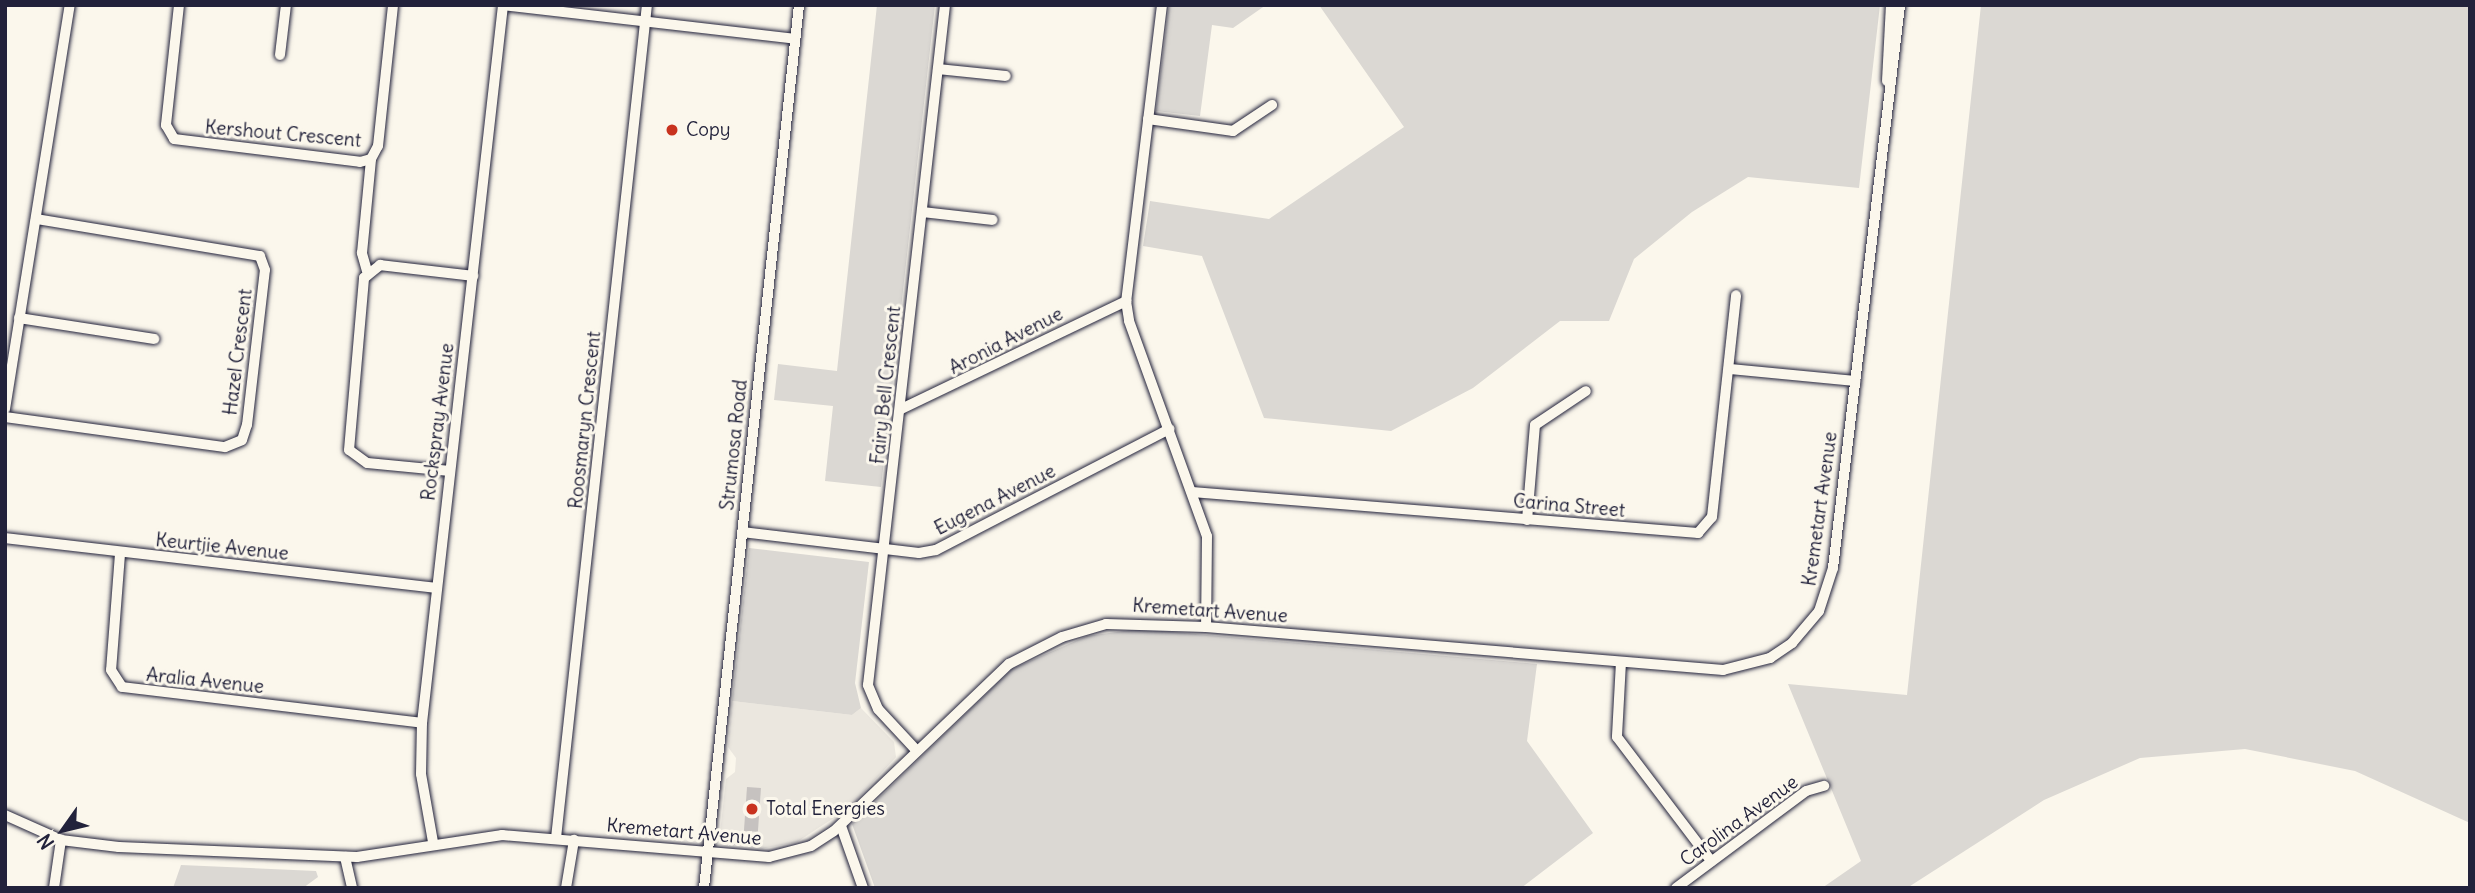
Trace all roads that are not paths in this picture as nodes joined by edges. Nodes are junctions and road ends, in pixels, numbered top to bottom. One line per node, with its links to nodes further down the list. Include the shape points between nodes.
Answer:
1 (70, 5): 22 (street)
2 (179, 5): 20 (street, Kershout Crescent, via 166,125 174,139)
3 (286, 5): 14 (street)
4 (393, 5): 20 (street, Kershout Crescent, via 378,146)
5 (503, 5): 12 (street); 25 (street, Rockspray Avenue)
6 (647, 5): 12 (street, Roosmaryn Crescent)
7 (799, 5): 13 (street, Strumosa Road)
8 (945, 5): 15 (street, Fairy Bell Crescent)
9 (1162, 5): 19 (street)
10 (1891, 5): 17 (street, Kremetart Avenue)
11 (1900, 5): 17 (street, Kremetart Avenue)
12 (645, 21): 13 (street); 52 (street, Roosmaryn Crescent)
13 (795, 39): 40 (street, Strumosa Road)
14 (281, 55)
15 (939, 69): 16 (street); 21 (street, Fairy Bell Crescent)
16 (1006, 76)
17 (1887, 81): 31 (street, Kremetart Avenue)
18 (1272, 105): 19 (street, via 1233,131)
19 (1148, 120): 27 (street)
20 (371, 159): 24 (street, via 362,253)
21 (923, 212): 23 (street); 34 (street, Fairy Bell Crescent)
22 (36, 219): 28 (street); 35 (street, Hazel Crescent, via 235,248 260,256 265,270 247,425 242,440 225,447)
23 (993, 220)
24 (367, 271): 25 (street, via 385,265); 37 (street, via 349,450 368,463)
25 (473, 276): 37 (street, Rockspray Avenue)
26 (1736, 295): 30 (street, Carina Street)
27 (1126, 301): 34 (street, Aronia Avenue); 36 (street)
28 (19, 318): 29 (street); 33 (street)
29 (154, 339)
30 (1730, 369): 31 (street); 39 (street, Carina Street, via 1712,517 1706,529 1695,534)
31 (1855, 382): 46 (street, Kremetart Avenue, via 1833,568 1810,622 1782,651 1739,668)
32 (1586, 391): 39 (street, via 1535,425)
33 (5, 409)
34 (901, 409): 42 (street, Fairy Bell Crescent)
35 (5, 417)
36 (1169, 429): 38 (street); 42 (street, Eugena Avenue, via 936,550)
37 (450, 471): 44 (street, Rockspray Avenue)
38 (1192, 492): 39 (street, Carina Street); 45 (street, via 1210,555)
39 (1527, 520)
40 (743, 533): 42 (street, Eugena Avenue); 56 (street, Strumosa Road)
41 (5, 538): 43 (street, Keurtjie Avenue)
42 (886, 549): 48 (street, Fairy Bell Crescent, via 867,685 877,709)
43 (120, 554): 44 (street, Keurtjie Avenue); 47 (street, Aralia Avenue, via 111,670 122,687)
44 (435, 588): 47 (street, Rockspray Avenue)
45 (1206, 626): 46 (street, Kremetart Avenue); 48 (street, Kremetart Avenue, via 1107,624 1062,637 1009,664)
46 (1621, 662): 58 (street, via 1617,737)
47 (422, 723): 55 (street, Rockspray Avenue, via 421,775)
48 (917, 751): 51 (street, Kremetart Avenue)
49 (1824, 786): 58 (street, Carolina Avenue, via 1806,791)
50 (5, 815): 53 (street, Kremetart Avenue)
51 (841, 826): 56 (street, Kremetart Avenue, via 794,853); 63 (street)
52 (556, 838): 54 (street, Kremetart Avenue); 55 (street, Kremetart Avenue, via 486,835)
53 (61, 840): 57 (street, Kremetart Avenue); 59 (street)
54 (574, 840): 56 (street, Kremetart Avenue); 61 (street)
55 (433, 842): 57 (street, Kremetart Avenue)
56 (708, 855): 62 (street, Strumosa Road)
57 (345, 857): 60 (street)
58 (1711, 861): 64 (street, Carolina Avenue)
59 (54, 888)
60 (352, 888)
61 (566, 888)
62 (704, 888)
63 (863, 888)
64 (1676, 888)

